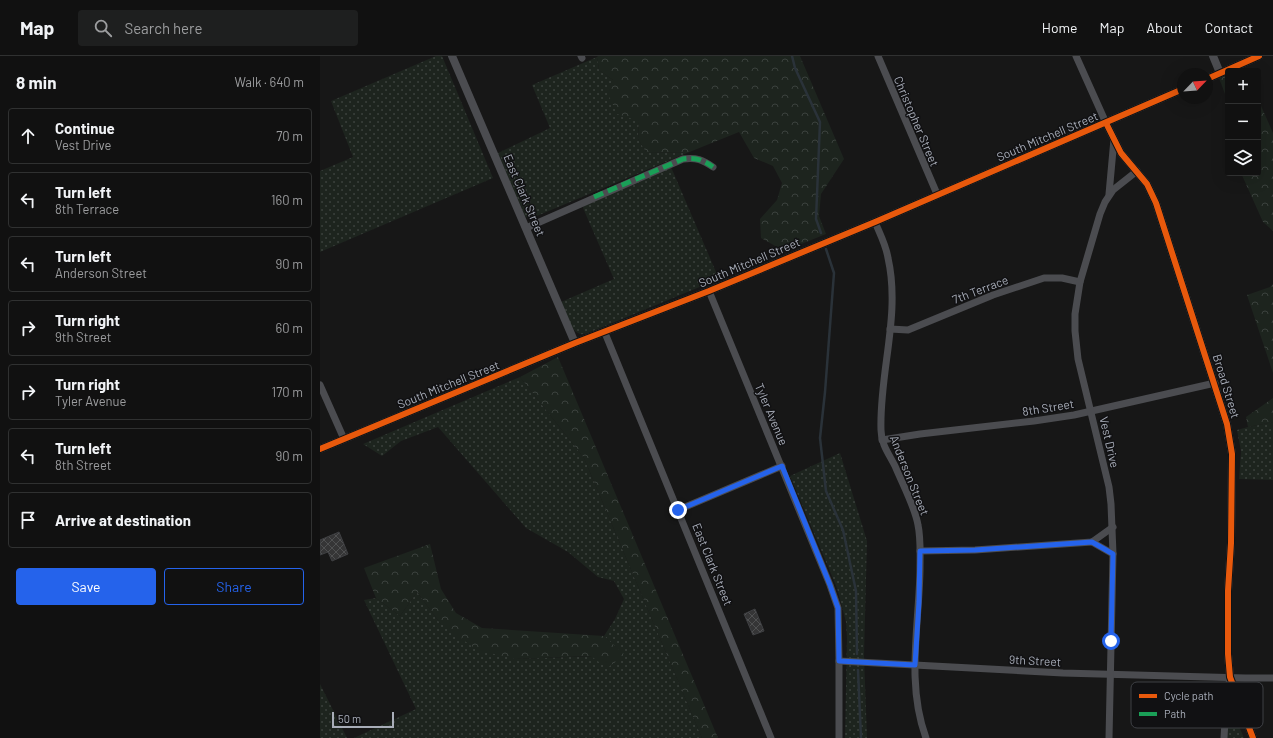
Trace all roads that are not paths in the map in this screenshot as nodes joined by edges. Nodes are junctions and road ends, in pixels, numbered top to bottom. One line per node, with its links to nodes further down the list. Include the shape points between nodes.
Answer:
1 (452, 56): 16 (street, East Clark Street)
2 (878, 56): 13 (street, Christopher Street)
3 (1076, 56): 9 (street, Broad Street)
4 (1213, 56): 6 (street)
5 (1259, 56): 6 (street)
6 (1220, 73): 7 (street)
7 (1213, 76)
8 (1177, 92): 9 (street, South Mitchell Street)
9 (1106, 123): 10 (street, Broad Street); 13 (street, South Mitchell Street)
10 (1114, 140): 12 (street, Broad Street, via 1121,153); 14 (street)
11 (712, 167): 16 (street, via 703,160 683,159)
12 (1137, 171): 14 (street, Vest Drive); 22 (street, Broad Street, via 1156,203)
13 (937, 194): 15 (street, South Mitchell Street)
14 (1108, 196): 17 (street, Vest Drive, via 1100,214)
15 (875, 222): 18 (street, South Mitchell Street); 19 (street, Anderson Street, via 886,248 890,266)
16 (526, 228): 21 (street, East Clark Street)
17 (1080, 282): 19 (street, 7th Terrace, via 1044,278 993,295 908,330); 24 (street, Vest Drive, via 1075,331 1078,359)
18 (709, 291): 20 (street, South Mitchell Street); 28 (street, Tyler Avenue)
19 (890, 329): 26 (street, Anderson Street, via 884,383)
20 (605, 333): 21 (street, South Mitchell Street); 29 (street, East Clark Street)
21 (575, 343): 25 (street, South Mitchell Street)
22 (1215, 383): 24 (street, 8th Street); 37 (street, Broad Street, via 1227,424 1232,454 1228,592)
23 (320, 385): 25 (street)
24 (1092, 411): 26 (street, 8th Street); 30 (street, Vest Drive, via 1109,487)
25 (344, 439): 27 (street, South Mitchell Street)
26 (882, 440): 32 (street, Anderson Street, via 916,514)
27 (320, 449)
28 (782, 466): 29 (street); 34 (street, Tyler Avenue, via 838,608)
29 (678, 510): 43 (street, East Clark Street)
30 (1113, 527): 31 (street); 33 (street, Vest Drive)
31 (1092, 542): 32 (street); 33 (street)
32 (920, 551): 35 (street, Anderson Street)
33 (1113, 554): 36 (street, Vest Drive)
34 (839, 661): 35 (street, 9th Street); 44 (street)
35 (915, 665): 36 (street, 9th Street); 45 (street, Anderson Street, via 918,716)
36 (1110, 674): 37 (street, 9th Street); 46 (street, Vest Drive)
37 (1230, 677): 38 (street, 9th Street); 39 (street, Broad Street); 40 (street)
38 (1273, 678)
39 (1229, 682)
40 (1232, 682)
41 (1225, 728): 47 (street, Broad Street)
42 (1249, 728): 48 (street)
43 (771, 738)
44 (839, 738)
45 (926, 738)
46 (1109, 738)
47 (1224, 738)
48 (1253, 738)

